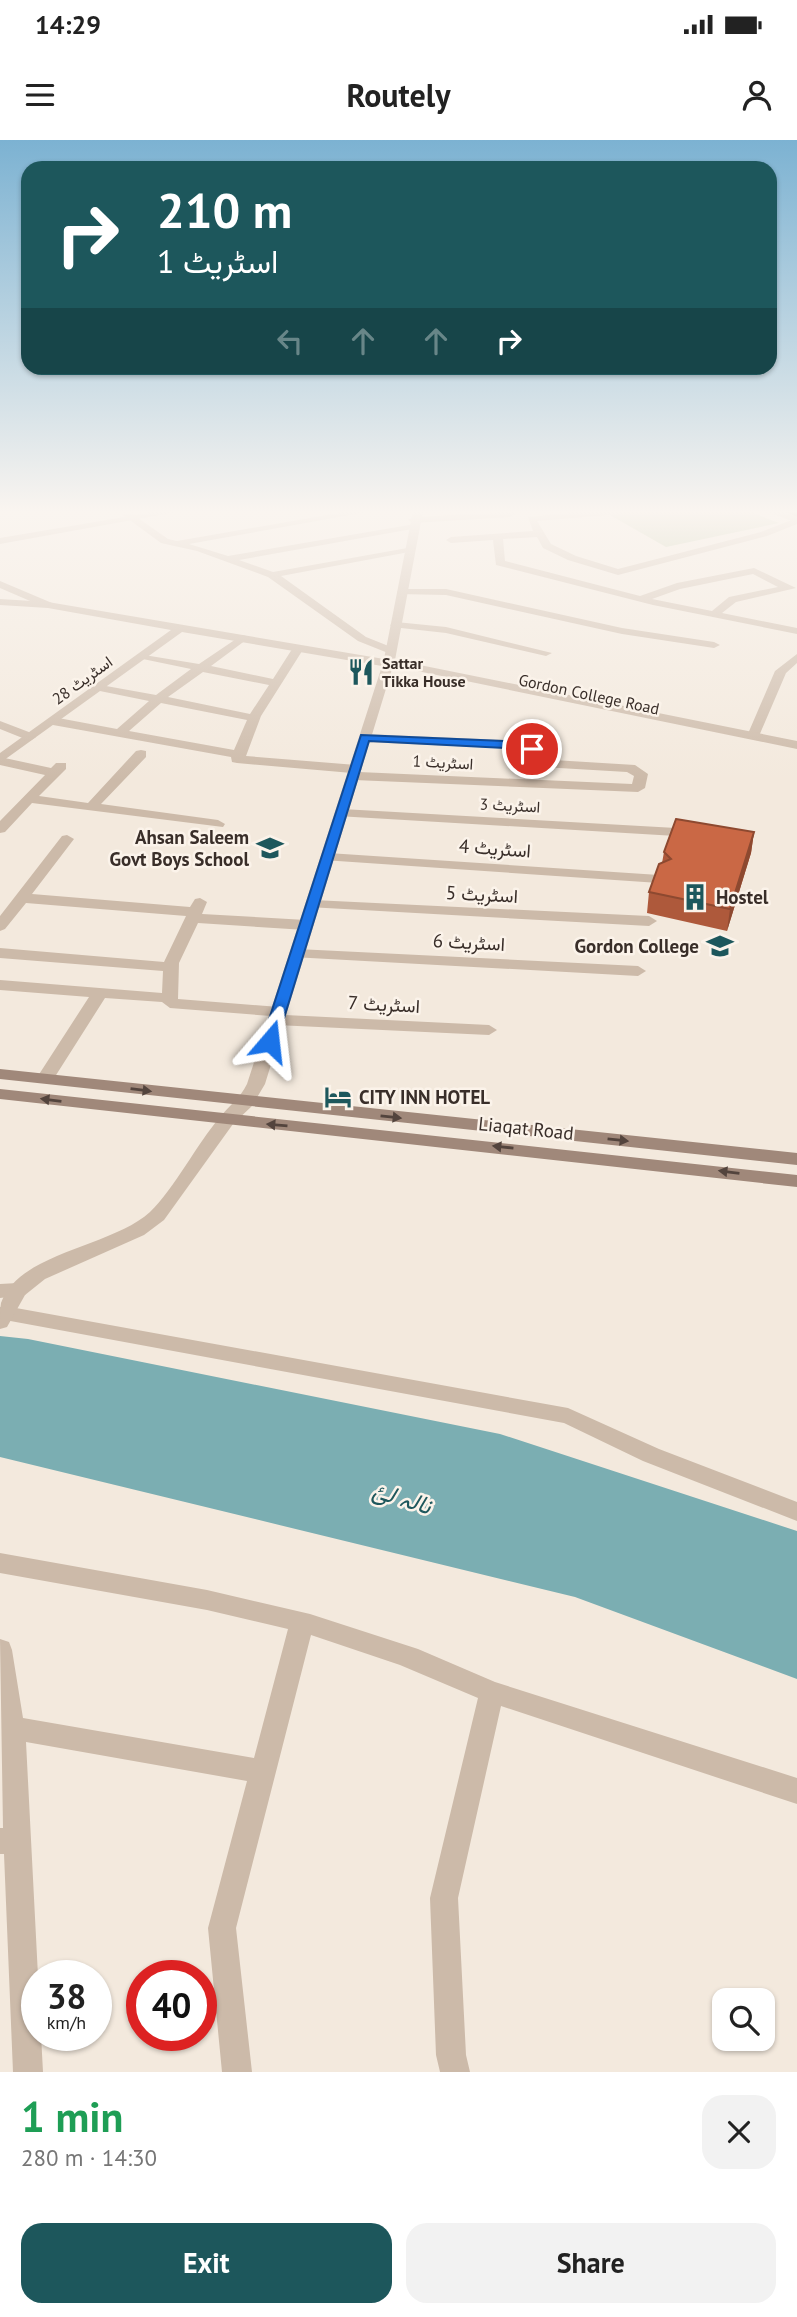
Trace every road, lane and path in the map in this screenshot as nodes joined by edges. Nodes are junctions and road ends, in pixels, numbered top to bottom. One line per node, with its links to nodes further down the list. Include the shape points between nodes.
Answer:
1 (39, 601): 8 (street)
2 (309, 601): 19 (street)
3 (400, 601): 10 (street)
4 (487, 601): 14 (street, via 622,631)
5 (652, 601): 9 (street)
6 (730, 601): 9 (street)
7 (0, 602): 8 (street)
8 (48, 605): 11 (street)
9 (714, 614): 12 (street)
10 (396, 625): 16 (street, via 446,630); 19 (street)
11 (182, 627): 13 (street); 17 (street, اسٹریٹ 28)
12 (797, 631)
13 (242, 638): 15 (street); 20 (street)
14 (714, 645)
15 (298, 648): 19 (street); 21 (street)
16 (546, 653)
17 (142, 656): 20 (street); 22 (street, اسٹریٹ 28)
18 (797, 657): 28 (street, via 781,671)
19 (385, 661): 28 (street, Gordon College Road); 30 (street); 33 (street, Gordon College Road)
20 (201, 668): 21 (street); 23 (street)
21 (276, 682): 24 (street)
22 (99, 687): 23 (street); 25 (street, اسٹریٹ 28)
23 (158, 699): 24 (street); 27 (street)
24 (254, 718): 34 (street)
25 (53, 721): 27 (street); 29 (street, اسٹریٹ 28)
26 (0, 725): 29 (street)
27 (120, 733): 34 (street)
28 (753, 736): 31 (street, Gordon College Road)
29 (30, 737): 35 (street, اسٹریٹ 28)
30 (365, 738): 36 (street); 36 (street, اسٹریٹ 1, via 527,746 532,749 530,763 629,768 642,774 638,788)
31 (797, 745)
32 (141, 754): 38 (street)
33 (797, 754)
34 (240, 755): 36 (street, via 237,759 241,761)
35 (0, 760): 37 (street, via 58,769)
36 (355, 772): 39 (street)
37 (30, 799): 38 (street); 41 (street)
38 (92, 806): 40 (street)
39 (342, 813): 42 (street, اسٹریٹ 3); 44 (street)
40 (218, 824)
41 (0, 829)
42 (676, 832)
43 (67, 839): 46 (street)
44 (328, 857): 45 (street, اسٹریٹ 4); 47 (street)
45 (659, 878)
46 (24, 898): 48 (street); 51 (street)
47 (313, 904): 49 (street, اسٹریٹ 5); 50 (street)
48 (196, 910): 50 (street); 54 (street)
49 (649, 921)
50 (306, 925): 53 (street)
51 (0, 926)
52 (0, 953): 54 (street)
53 (297, 954): 55 (street, اسٹریٹ 6); 59 (street)
54 (171, 967): 58 (street)
55 (639, 971)
56 (0, 985): 57 (street, اسٹریٹ 7)
57 (99, 994): 58 (street, اسٹریٹ 7); 62 (street)
58 (170, 998): 59 (street, اسٹریٹ 7, via 170,1003)
59 (278, 1016): 60 (street, اسٹریٹ 7); 64 (street)
60 (489, 1030)
61 (0, 1074): 62 (main road, Liaqat Road)
62 (45, 1079): 64 (main road, Liaqat Road, one-way to 64)
63 (0, 1094): 65 (main road, Liaqat Road, one-way to 63)
64 (246, 1102): 65 (street); 66 (main road, Liaqat Road, one-way to 66)
65 (227, 1120): 67 (main road, Liaqat Road, one-way to 65); 68 (street, via 157,1216)
66 (797, 1159)
67 (797, 1181)
68 (9, 1291): 69 (street)
69 (2, 1317): 70 (street, via 568,1416 651,1455)
70 (797, 1512)
71 (0, 1563): 72 (street, via 187,1596)
72 (302, 1624): 74 (street, via 407,1656); 76 (street)
73 (0, 1650): 75 (street)
74 (492, 1692): 77 (street); 81 (street, via 444,1898)
75 (12, 1728): 76 (street); 78 (street)
76 (261, 1771): 80 (street, via 222,1928)
77 (797, 1791)
78 (10, 1840): 79 (street)
79 (28, 2072)
80 (237, 2072)
81 (455, 2072)

